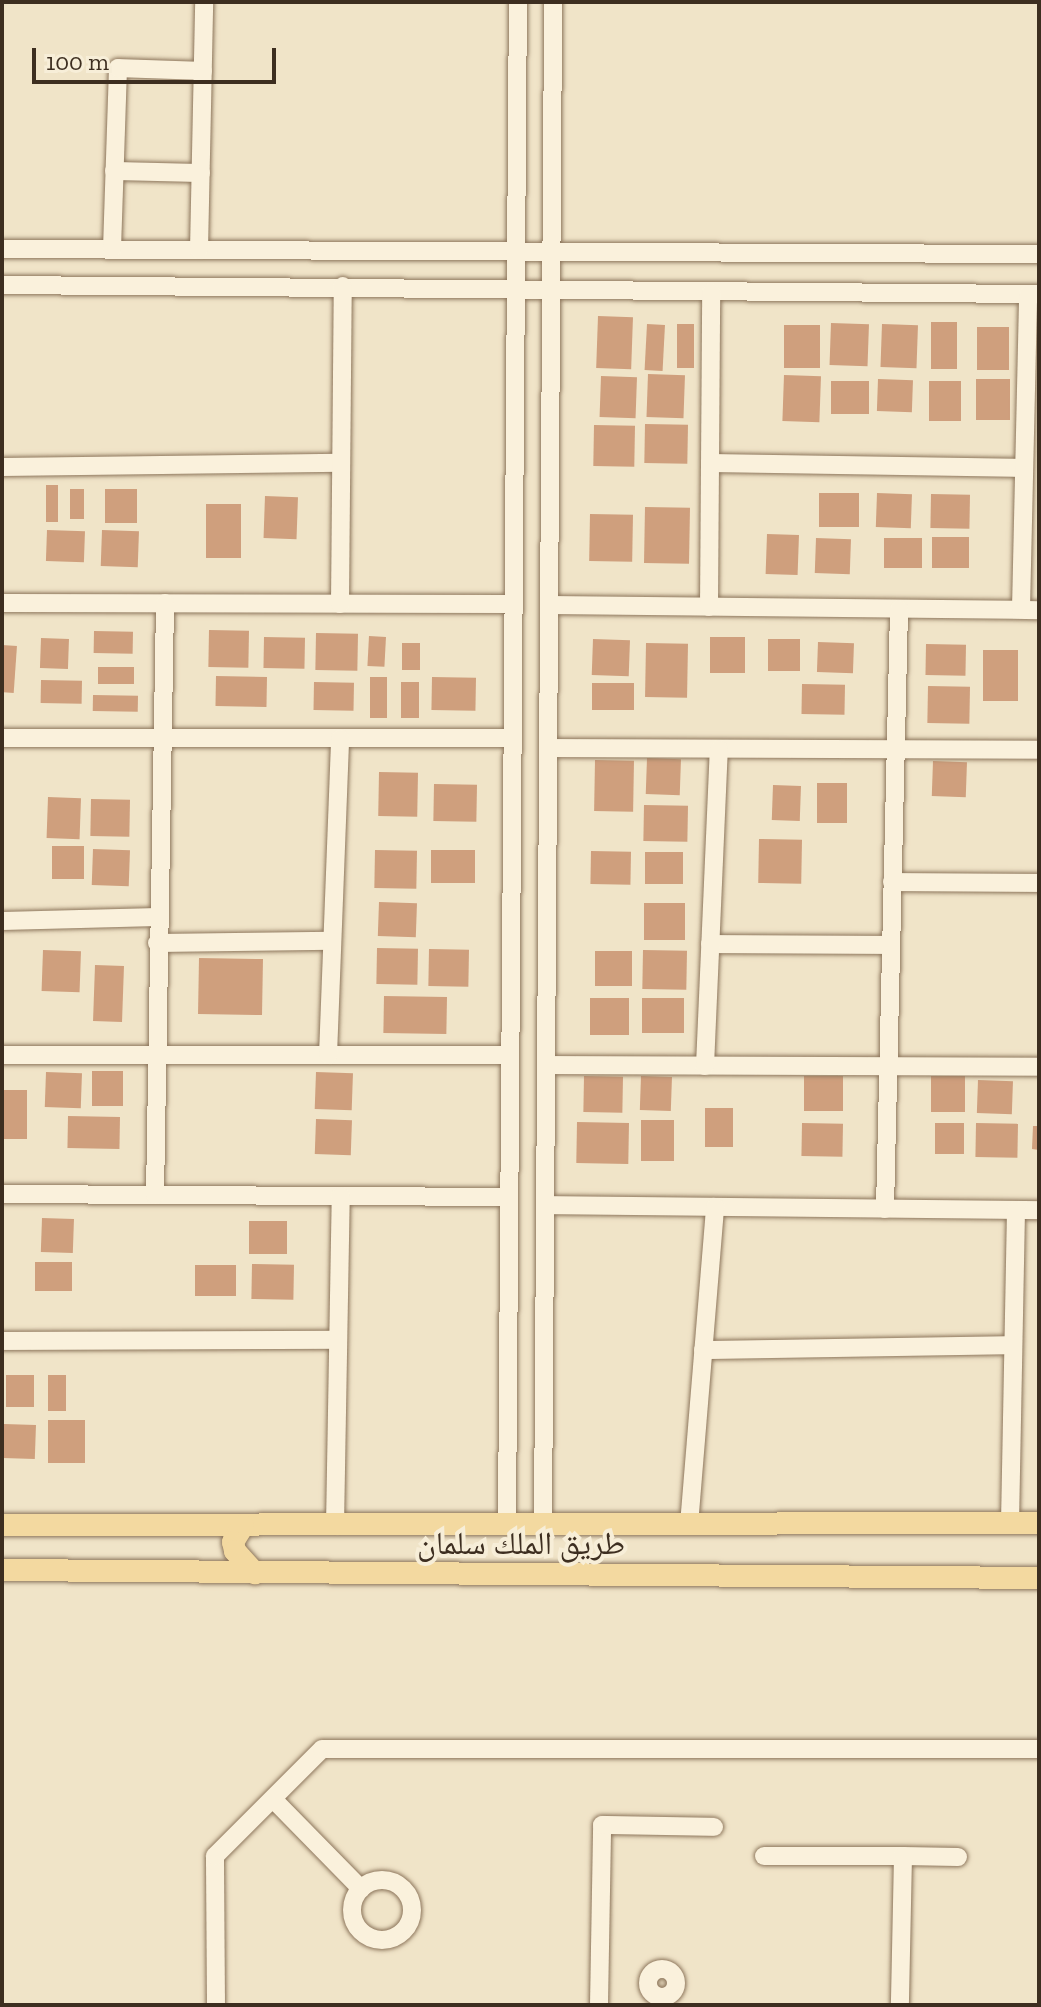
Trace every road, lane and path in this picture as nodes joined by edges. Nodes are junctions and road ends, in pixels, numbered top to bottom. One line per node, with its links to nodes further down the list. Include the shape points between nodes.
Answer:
1 (204, 2): 4 (street)
2 (518, 2): 10 (street)
3 (553, 2): 11 (street)
4 (203, 71): 5 (street, via 118,68); 6 (street)
5 (114, 171): 6 (street); 8 (street)
6 (201, 173): 9 (street)
7 (2, 249): 8 (street)
8 (112, 249): 9 (street)
9 (199, 250): 10 (street)
10 (516, 252): 11 (street); 15 (street)
11 (551, 252): 12 (street); 16 (street)
12 (1039, 254)
13 (2, 285): 14 (street)
14 (343, 286): 15 (street); 19 (street)
15 (516, 287): 16 (street); 26 (street)
16 (551, 291): 17 (street); 27 (street)
17 (711, 292): 18 (street); 20 (street)
18 (1034, 294): 22 (street)
19 (341, 463): 21 (street); 25 (street)
20 (710, 463): 22 (street); 28 (street)
21 (2, 467)
22 (1024, 468): 30 (street)
23 (2, 603): 24 (street)
24 (165, 603): 25 (street); 32 (street)
25 (340, 604): 26 (street)
26 (513, 604): 34 (street)
27 (549, 605): 28 (street); 35 (street)
28 (709, 607): 29 (street)
29 (899, 609): 30 (street); 37 (street)
30 (1030, 610)
31 (2, 738): 32 (street)
32 (163, 738): 33 (street); 41 (street)
33 (340, 738): 34 (street); 43 (street)
34 (512, 738): 50 (street)
35 (548, 748): 36 (street); 51 (street)
36 (719, 749): 37 (street); 45 (street)
37 (894, 749): 38 (street); 39 (street)
38 (1039, 750)
39 (892, 882): 40 (street); 46 (street)
40 (1039, 883)
41 (158, 917): 42 (street); 44 (street)
42 (2, 921)
43 (332, 941): 44 (street); 49 (street)
44 (157, 943): 47 (street)
45 (710, 944): 46 (street); 52 (street)
46 (891, 945): 53 (street)
47 (154, 1054): 48 (street); 49 (street); 56 (street)
48 (2, 1055)
49 (328, 1055): 50 (street)
50 (510, 1055): 58 (street)
51 (546, 1065): 52 (street); 59 (street)
52 (705, 1066): 53 (street)
53 (889, 1066): 54 (street); 61 (street)
54 (1039, 1067)
55 (2, 1194): 56 (street)
56 (155, 1195): 57 (street)
57 (341, 1196): 58 (street); 64 (street)
58 (509, 1197): 71 (street)
59 (545, 1205): 60 (street); 72 (street)
60 (715, 1207): 61 (street); 67 (street)
61 (885, 1209): 62 (street)
62 (1016, 1210): 63 (street); 66 (street)
63 (1039, 1210)
64 (338, 1340): 65 (street); 75 (street)
65 (2, 1341)
66 (1013, 1345): 67 (street); 68 (street)
67 (703, 1350): 73 (street)
68 (1010, 1523): 69 (main road, طريق الملك سلمان); 73 (main road, طريق الملك سلمان)
69 (1039, 1523)
70 (2, 1525): 74 (main road, طريق الملك سلمان)
71 (507, 1525): 72 (main road, طريق الملك سلمان); 75 (main road, طريق الملك سلمان)
72 (543, 1525): 73 (main road, طريق الملك سلمان)
73 (689, 1525)
74 (243, 1526): 75 (main road, طريق الملك سلمان); 77 (main road, via 233,1542 235,1551)
75 (335, 1526)
76 (2, 1570): 77 (main road, طريق الملك سلمان)
77 (255, 1573): 78 (main road, طريق الملك سلمان)
78 (1039, 1578)
79 (1039, 1749): 80 (street, via 322,1749)
80 (273, 1799): 85 (street); 86 (street, via 215,1856)
81 (714, 1827): 87 (street, via 602,1825)
82 (764, 1856): 83 (street)
83 (903, 1856): 84 (street); 88 (street)
84 (958, 1857)
85 (361, 1889)
86 (216, 2005)
87 (599, 2005)
88 (900, 2005)

